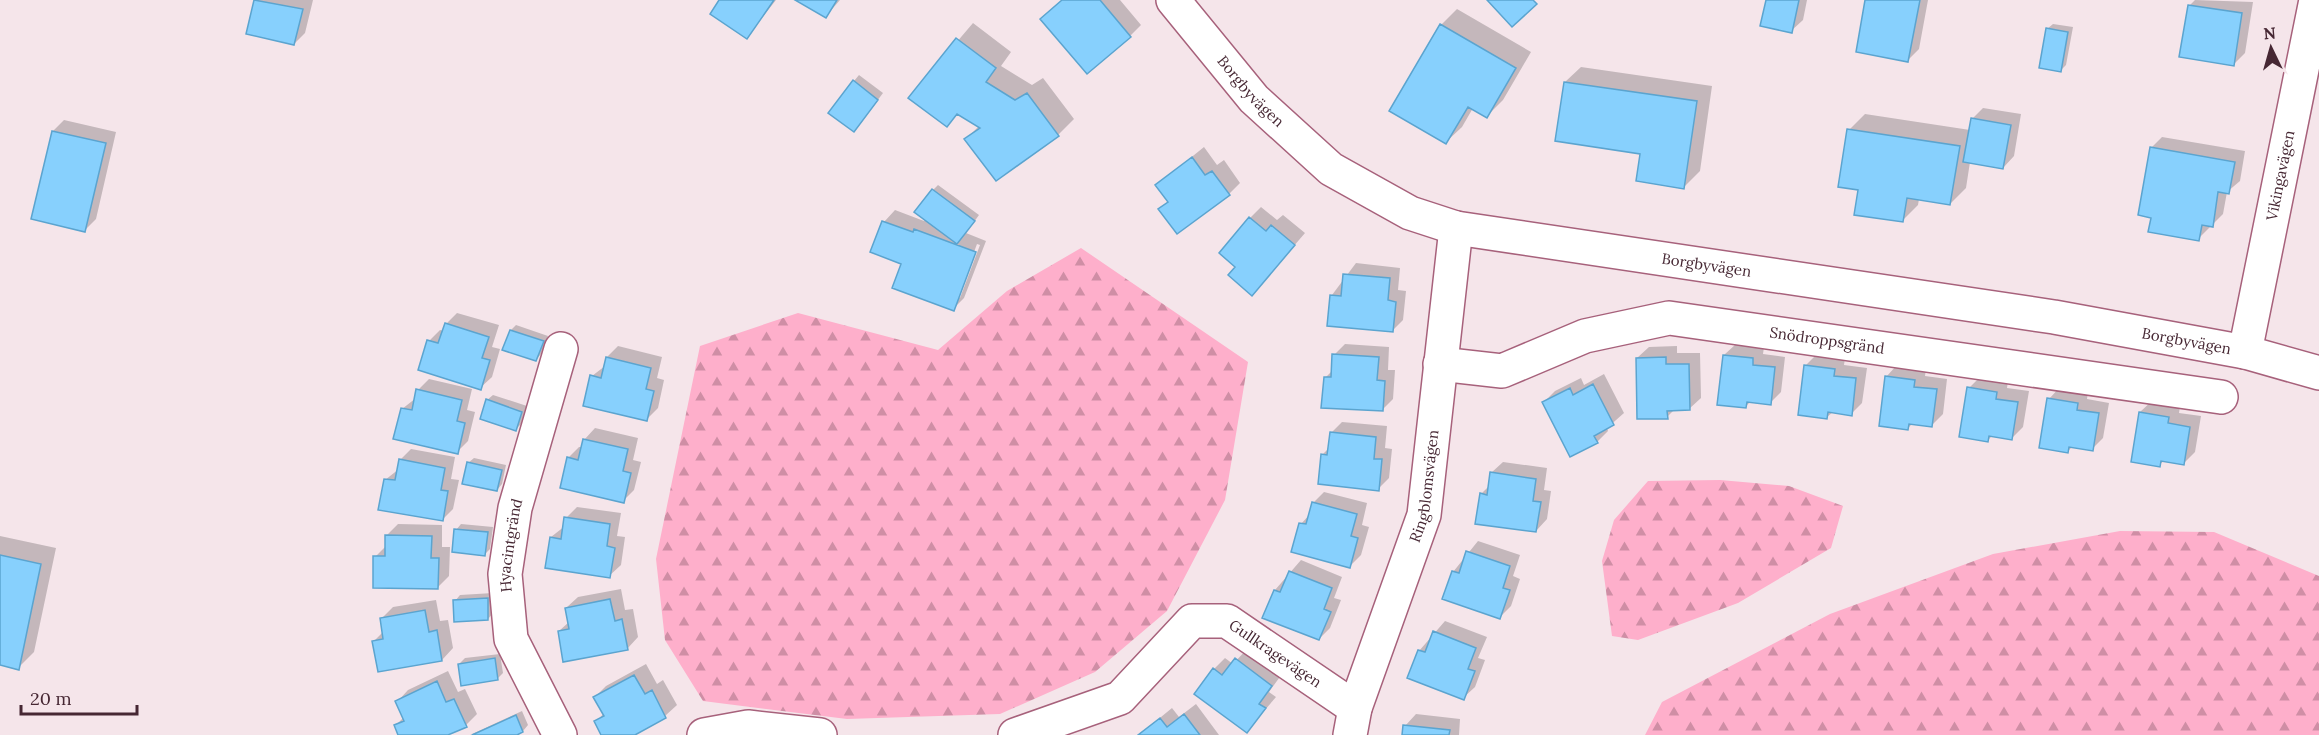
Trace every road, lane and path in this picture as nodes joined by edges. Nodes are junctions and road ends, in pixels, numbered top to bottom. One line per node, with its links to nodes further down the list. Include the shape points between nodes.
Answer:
1 (1173, 0): 3 (street, Borgbyvägen, via 1254,99 1331,169 1410,213)
2 (2316, 0): 5 (street, Vikingavägen)
3 (1456, 228): 5 (street, Borgbyvägen, via 2054,317); 6 (street, Ringblomsvägen)
4 (561, 349): 10 (street, Hyacintgränd, via 515,508 505,574 511,639)
5 (2244, 351): 7 (street, Borgbyvägen)
6 (1440, 364): 8 (street, Snödroppsgränd, via 1502,371 1585,336 1669,318); 9 (street, Ringblomsvägen, via 1424,515)
7 (2319, 373)
8 (2221, 397)
9 (1352, 721): 13 (street, Gullkragevägen, via 1227,621 1192,621 1120,698)
10 (560, 735)
11 (704, 735): 12 (street, via 748,727)
12 (820, 735)
13 (1015, 735)

